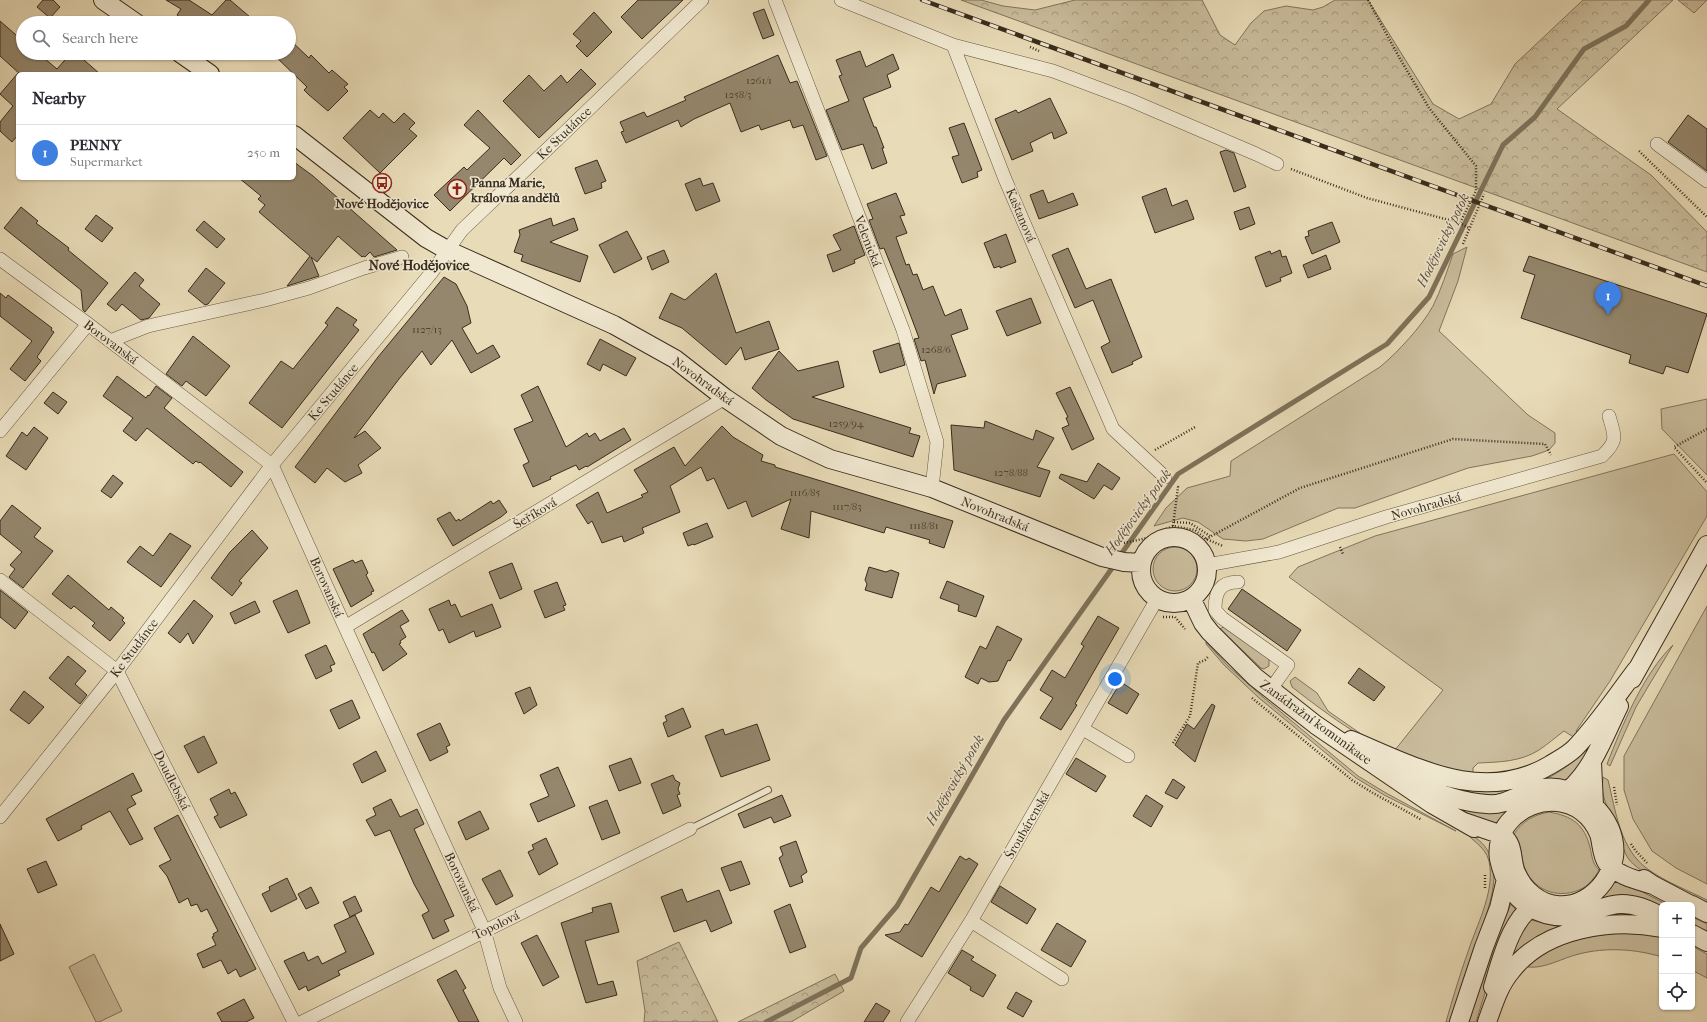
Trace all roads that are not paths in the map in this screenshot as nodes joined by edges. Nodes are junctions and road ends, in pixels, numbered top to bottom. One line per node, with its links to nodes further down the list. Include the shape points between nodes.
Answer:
1 (103, 0): 5 (main road)
2 (702, 0): 13 (street, Ke Studánce, via 462,230)
3 (775, 0): 23 (street, Velenická, via 903,330 937,442)
4 (841, 0): 6 (street)
5 (126, 16)
6 (954, 45): 11 (street, via 1053,71 1130,100); 22 (street, Kaštanová, via 1005,179 1113,430)
7 (190, 60): 8 (main road)
8 (207, 72)
9 (296, 137): 13 (main road, Novohradská, via 420,234)
10 (1657, 144): 12 (street)
11 (1277, 164)
12 (1707, 181)
13 (447, 250): 18 (main road, Novohradská, via 614,325 674,359); 21 (street, Ke Studánce, via 432,272)
14 (402, 257): 17 (street, via 309,288 148,326)
15 (0, 259): 16 (street, Borovanská)
16 (88, 324): 17 (street, Borovanská); 20 (street)
17 (110, 341): 21 (street, Borovanská)
18 (725, 398): 23 (main road, Novohradská, via 781,436 830,459); 32 (street, Šeříková)
19 (1609, 416): 26 (street, Novohradská, via 1615,437 1612,446 1602,456 1386,517 1279,552)
20 (0, 431)
21 (272, 465): 32 (street, Borovanská); 35 (street, Ke Studánce)
22 (1165, 477)
23 (932, 488): 25 (main road, Novohradská, via 1102,557)
24 (1707, 545): 34 (main road)
25 (1133, 563): 26 (main road, via 1157,541 1175,536 1196,545); 29 (main road, via 1144,584)
26 (1207, 565): 30 (main road, via 1204,584)
27 (0, 580): 35 (street, Doudlebská)
28 (1238, 582): 31 (street, via 1229,582 1216,594 1215,610)
29 (1157, 598): 30 (main road, via 1164,602 1178,603); 38 (street, Šroubárenská)
30 (1191, 598): 33 (main road, Zanádražní komunikace)
31 (1222, 618): 33 (street); 36 (street, via 1288,665)
32 (345, 628): 60 (street, Borovanská)
33 (1210, 632): 36 (main road, Zanádražní komunikace)
34 (1637, 669): 37 (main road, via 1574,749 1538,772 1518,779 1475,783 1447,778); 40 (main road)
35 (117, 671): 46 (street, Ke Studánce); 64 (street, Doudlebská)
36 (1270, 689): 37 (main road, Zanádražní komunikace)
37 (1316, 725): 41 (main road, Zanádražní komunikace)
38 (1083, 729): 39 (street); 58 (street, Šroubárenská)
39 (1128, 756)
40 (1592, 762): 43 (main road); 45 (main road)
41 (1394, 777): 43 (main road, via 1471,802 1488,804 1501,804 1538,789); 47 (main road, Zanádražní komunikace, via 1432,804)
42 (768, 790): 48 (lane)
43 (1568, 791): 44 (main road); 45 (main road)
44 (1552, 801): 49 (main road, via 1538,803 1515,815); 51 (main road, via 1574,806 1585,814 1599,834 1606,862)
45 (1594, 805): 51 (main road, via 1609,826 1614,841)
46 (0, 817)
47 (1464, 822): 49 (main road, Zanádražní komunikace); 50 (main road, Zanádražní komunikace, via 1487,837 1494,844)
48 (690, 829): 60 (street, Topolová)
49 (1502, 835): 50 (main road); 54 (main road, via 1511,848 1515,870)
50 (1498, 855): 52 (main road, Zanádražní komunikace)
51 (1613, 859): 53 (main road, via 1624,863 1653,885); 54 (main road, via 1602,886 1586,899 1564,905)
52 (1506, 879): 54 (main road, Zanádražní komunikace, via 1513,892); 68 (main road, via 1499,908 1481,954)
53 (1686, 902)
54 (1536, 904): 57 (main road, via 1542,913 1557,916 1572,916 1603,906 1622,904 1634,905); 69 (main road, via 1522,915 1516,924 1503,956)
55 (1695, 907): 56 (main road)
56 (1707, 913)
57 (1659, 915)
58 (971, 921): 63 (street); 67 (street, Šroubárenská)
59 (1659, 928): 70 (main road, via 1626,924 1594,928 1545,942 1512,970 1497,994)
60 (484, 930): 65 (street, Topolová); 66 (street, Borovanská, via 500,988)
61 (1695, 936): 62 (main road)
62 (1707, 942)
63 (1062, 980)
64 (294, 1022)
65 (302, 1022)
66 (516, 1022)
67 (907, 1022)
68 (1460, 1022)
69 (1483, 1022)
70 (1487, 1022)

